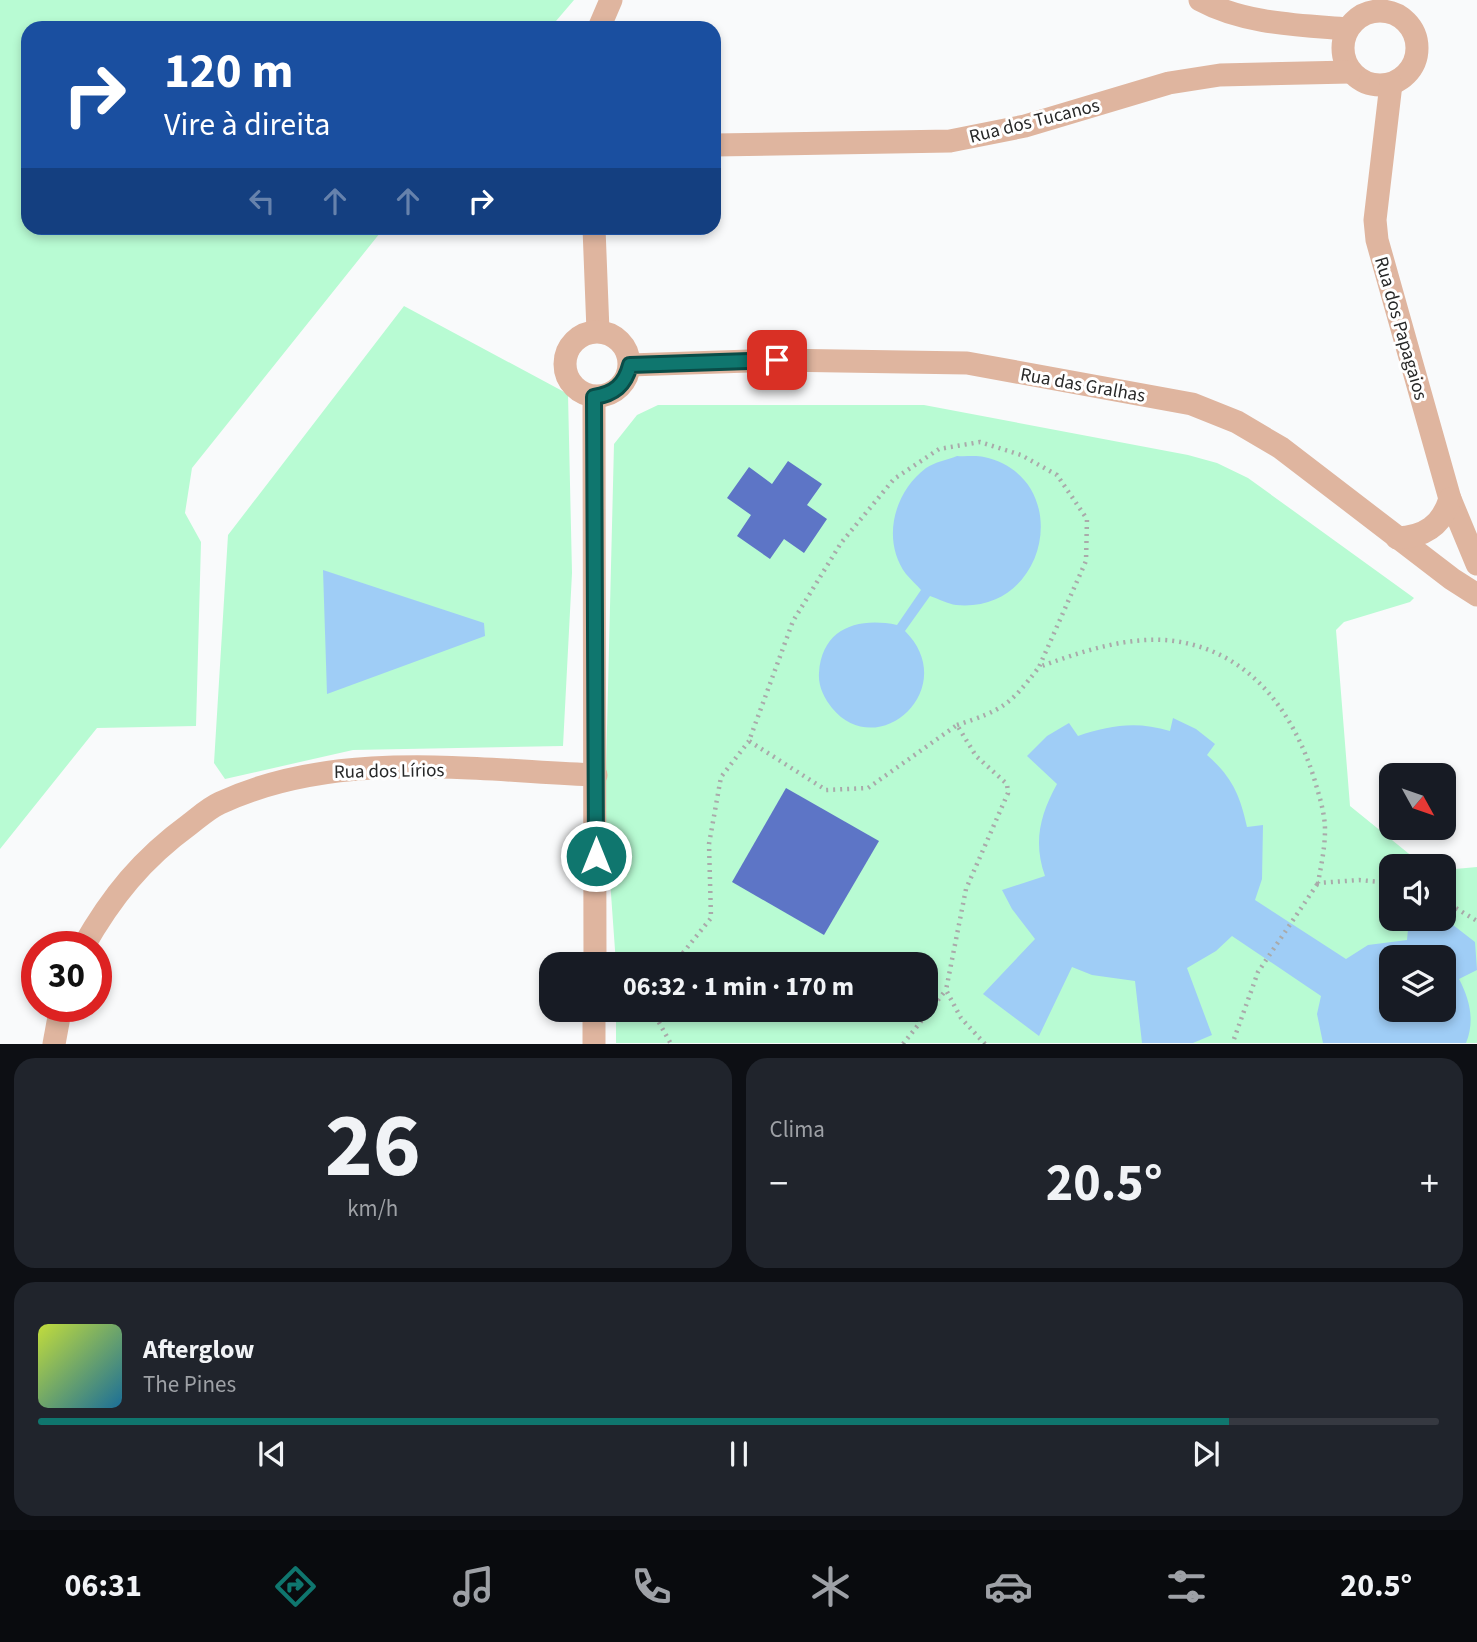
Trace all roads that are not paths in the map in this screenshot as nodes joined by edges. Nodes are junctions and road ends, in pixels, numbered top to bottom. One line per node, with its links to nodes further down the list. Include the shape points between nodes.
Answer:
1 (611, 0): 3 (street)
2 (1200, 0): 4 (street, via 1218,10 1256,19)
3 (602, 21)
4 (1348, 29): 5 (street, via 1342,50); 6 (street, via 1366,13 1378,11 1401,17 1410,25 1418,47 1416,59 1410,70)
5 (1350, 72): 6 (street, via 1368,84); 7 (street, Rua dos Tucanos, via 1220,75 1169,83 1025,126 950,141)
6 (1391, 84): 12 (street, Rua dos Papagaios, via 1376,232)
7 (721, 145)
8 (594, 235): 9 (street)
9 (598, 331): 10 (street, via 621,341); 11 (street, via 584,333 572,342 564,369 580,392)
10 (630, 365): 11 (street, via 618,388); 13 (street, Rua das Gralhas, via 777,360 967,363 1192,404 1237,422 1281,448)
11 (594, 397): 16 (street)
12 (1450, 499): 13 (street, via 1447,511 1430,530); 14 (street, Rua dos Papagaios)
13 (1398, 538): 15 (street, Rua das Gralhas)
14 (1477, 564)
15 (1477, 595)
16 (596, 775): 17 (street, Rua dos Lírios, via 336,769 276,781 218,804 155,849 109,902); 18 (street)
17 (92, 931)
18 (594, 952)
19 (58, 1022): 21 (street)
20 (594, 1022): 22 (street)
21 (54, 1044)
22 (594, 1044)

